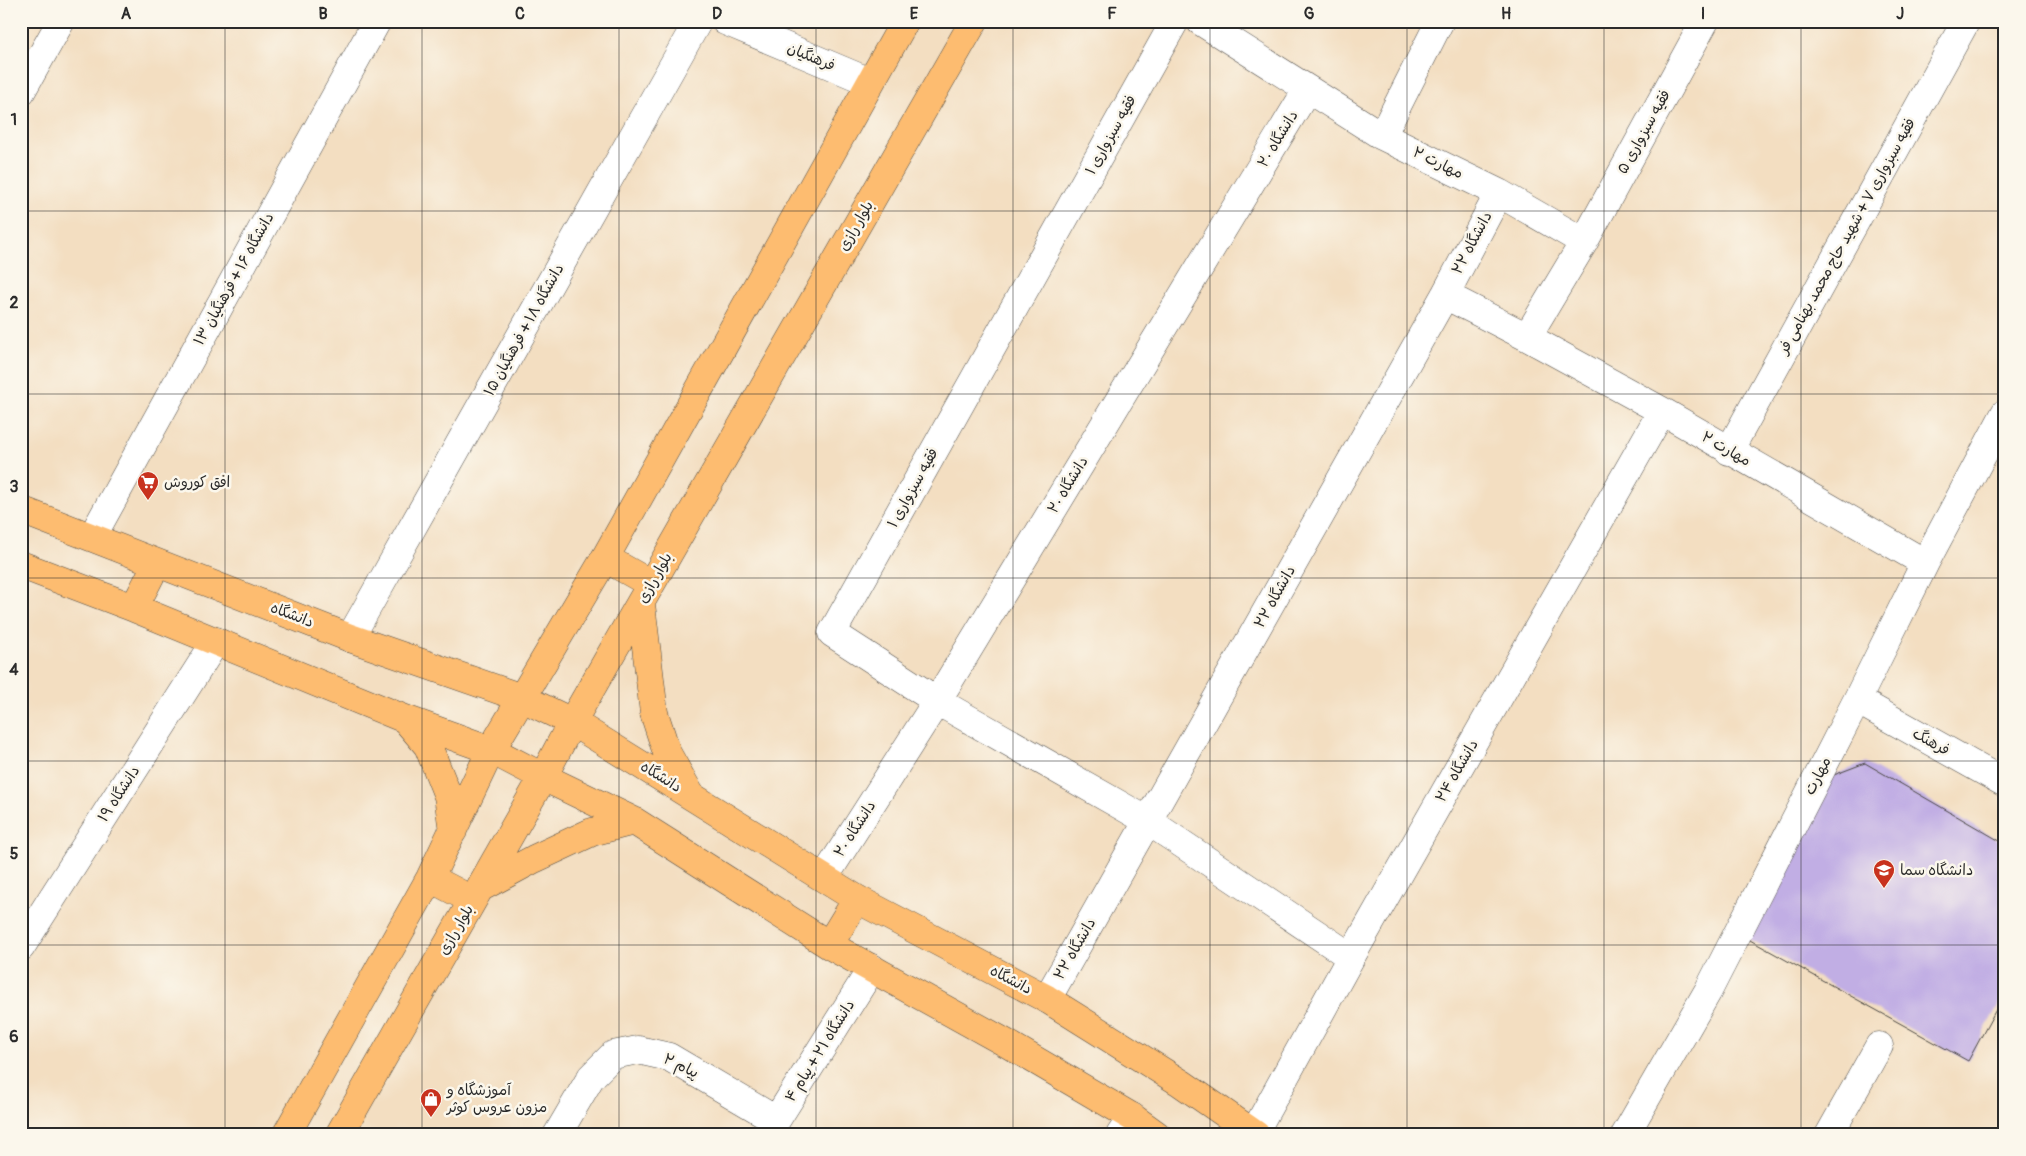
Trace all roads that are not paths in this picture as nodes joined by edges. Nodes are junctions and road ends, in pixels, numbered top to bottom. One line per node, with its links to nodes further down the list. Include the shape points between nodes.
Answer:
1 (61, 21): 14 (street)
2 (377, 21): 24 (street, دانشگاه ۱۶ + فرهنگیان ۱۳)
3 (698, 21): 31 (street, دانشگاه ۱۸ + فرهنگیان ۱۵)
4 (725, 21): 12 (street, فرهنگیان)
5 (905, 21): 12 (main road)
6 (974, 21): 29 (main road, بلوار رازی)
7 (1175, 21): 35 (street, فقیه سبزواری ۱, via 832,633)
8 (1200, 21): 13 (street, مهارت ۲)
9 (1440, 21): 15 (street)
10 (1705, 21): 17 (street, فقیه سبزواری ۵)
11 (1966, 21): 22 (street, فقیه سبزواری ۷ + شهید حاج محمد بهنامی فر)
12 (870, 82): 25 (main road)
13 (1308, 90): 15 (street, مهارت ۲); 35 (street, دانشگاه ۲۰)
14 (21, 92)
15 (1382, 136): 16 (street, مهارت ۲)
16 (1499, 193): 17 (street, مهارت ۲); 18 (street, دانشگاه ۲۲)
17 (1584, 242): 19 (street)
18 (1445, 295): 19 (street, مهارت ۲); 43 (street, دانشگاه ۲۲)
19 (1527, 337): 20 (street, مهارت ۲)
20 (1662, 411): 22 (street, مهارت ۲); 51 (street, دانشگاه ۲۴)
21 (2005, 413): 27 (street, مهارت)
22 (1729, 451): 27 (street, مهارت ۲)
23 (21, 510): 24 (main road, دانشگاه)
24 (92, 537): 26 (main road, دانشگاه)
25 (605, 558): 29 (main road); 33 (main road)
26 (157, 563): 30 (main road); 31 (main road, دانشگاه)
27 (1925, 563): 34 (street, مهارت)
28 (21, 565): 30 (main road)
29 (646, 594): 37 (main road, بلوار رازی); 41 (main road, via 654,713 667,754)
30 (134, 608): 32 (main road)
31 (350, 638): 33 (main road, دانشگاه)
32 (216, 641): 36 (main road); 50 (street, دانشگاه ۱۹)
33 (522, 698): 37 (main road, دانشگاه); 38 (main road)
34 (1857, 700): 40 (street, فرهنگ); 62 (street, مهارت, via 1708,991)
35 (937, 701): 43 (street, فقیه سبزواری ۱); 46 (street, دانشگاه ۲۰)
36 (405, 719): 38 (main road); 44 (main road, via 428,746 448,796)
37 (572, 722): 39 (main road, بلوار رازی); 41 (main road, دانشگاه)
38 (491, 750): 39 (main road); 44 (main road)
39 (543, 778): 42 (main road); 47 (main road, بلوار رازی)
40 (2005, 783)
41 (691, 796): 46 (main road, دانشگاه)
42 (634, 821): 47 (main road, via 592,832 534,860); 49 (main road)
43 (1148, 821): 51 (street, فقیه سبزواری ۱); 53 (street, دانشگاه ۲۲)
44 (453, 830): 45 (main road)
45 (430, 878): 47 (main road); 58 (main road)
46 (824, 878): 48 (main road, دانشگاه)
47 (476, 894): 59 (main road, بلوار رازی)
48 (857, 899): 49 (main road); 53 (main road, دانشگاه)
49 (829, 945): 52 (main road)
50 (21, 948)
51 (1351, 957): 57 (street, دانشگاه ۲۴)
52 (872, 968): 55 (main road); 56 (street, دانشگاه ۲۱ + پیام ۴)
53 (1047, 999): 57 (main road, دانشگاه)
54 (1879, 1046): 63 (street)
55 (1126, 1126): 61 (main road)
56 (772, 1128): 60 (street, پیام ۲, via 669,1056 638,1050 613,1055 590,1077)
57 (1255, 1134)
58 (286, 1135)
59 (339, 1135)
60 (558, 1135)
61 (1157, 1135)
62 (1625, 1135)
63 (1829, 1135)

